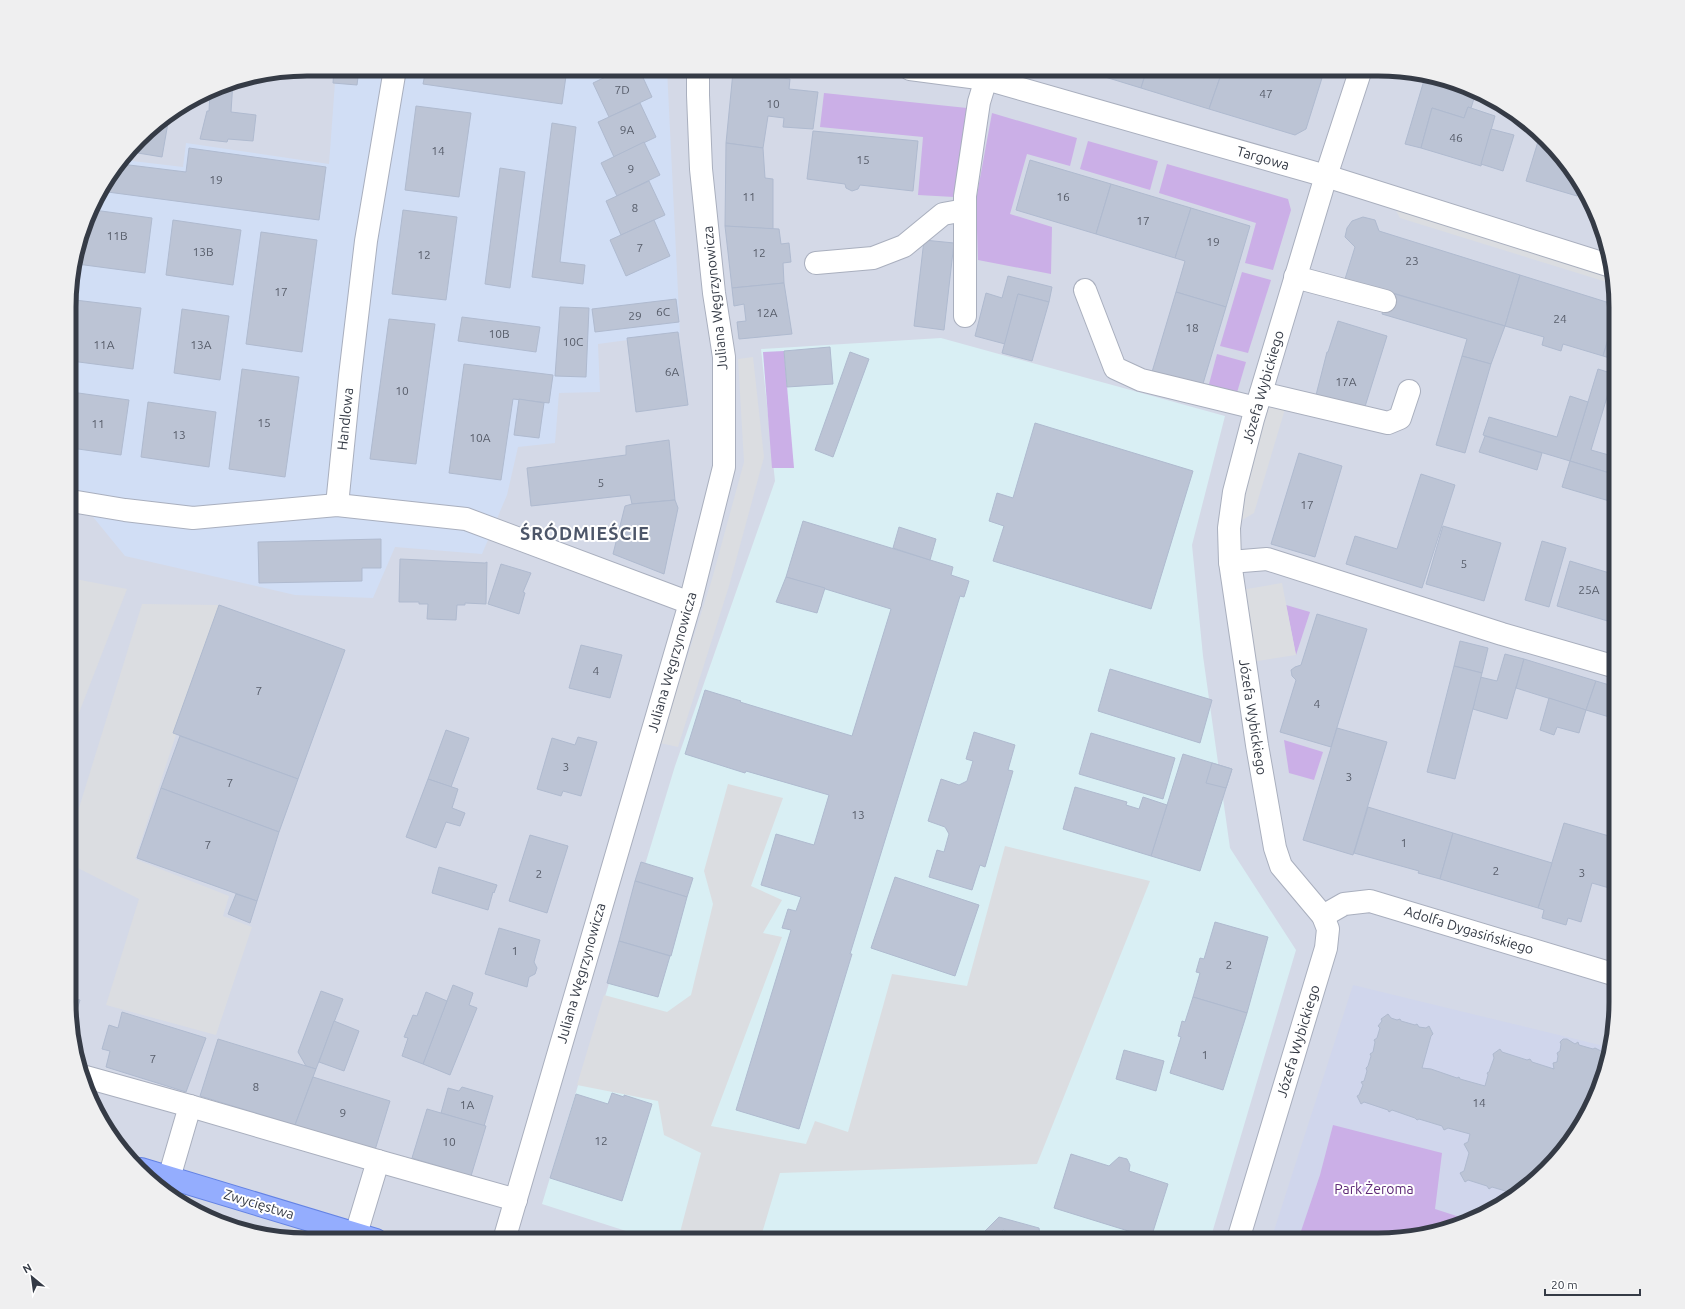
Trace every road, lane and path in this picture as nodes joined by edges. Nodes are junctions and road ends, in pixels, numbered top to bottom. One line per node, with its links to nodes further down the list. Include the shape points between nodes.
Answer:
1 (394, 76): 17 (street, Handlowa, via 366,241)
2 (698, 76): 19 (street, Juliana Węgrzynowicza, via 701,169 714,293 724,357 724,467)
3 (965, 76): 5 (street, Targowa)
4 (1359, 76): 6 (street, Józefa Wybickiego)
5 (986, 79): 6 (street, Targowa); 7 (street, via 980,102)
6 (1326, 176): 9 (street, Targowa); 10 (street, Józefa Wybickiego)
7 (965, 210): 8 (street, via 943,214 904,246 873,258); 13 (street)
8 (816, 263)
9 (1605, 264)
10 (1295, 277): 12 (street); 15 (street, Józefa Wybickiego)
11 (1085, 290): 15 (street, via 1115,368 1141,380)
12 (1385, 301)
13 (965, 316)
14 (1408, 391): 15 (street, via 1400,418 1388,423)
15 (1259, 400): 18 (street, Józefa Wybickiego, via 1234,492 1229,528)
16 (76, 502): 17 (street, via 193,518)
17 (337, 505): 19 (street, via 466,519)
18 (1230, 562): 20 (street, via 1267,559 1502,634); 21 (street, Józefa Wybickiego, via 1275,848 1281,866)
19 (690, 603): 28 (street, Juliana Węgrzynowicza)
20 (1609, 665)
21 (1323, 916): 22 (street, Adolfa Dygasińskiego, via 1344,904 1370,901); 32 (street, Józefa Wybickiego, via 1328,929 1326,948)
22 (1609, 973)
23 (89, 1078): 24 (street)
24 (190, 1106): 25 (street); 27 (street)
25 (378, 1161): 28 (street); 30 (street)
26 (151, 1172): 27 (main road, Zwycięstwa)
27 (169, 1178): 29 (main road, Zwycięstwa)
28 (516, 1200): 31 (street, Juliana Węgrzynowicza)
29 (353, 1233)
30 (367, 1233)
31 (506, 1233)
32 (1240, 1233)

